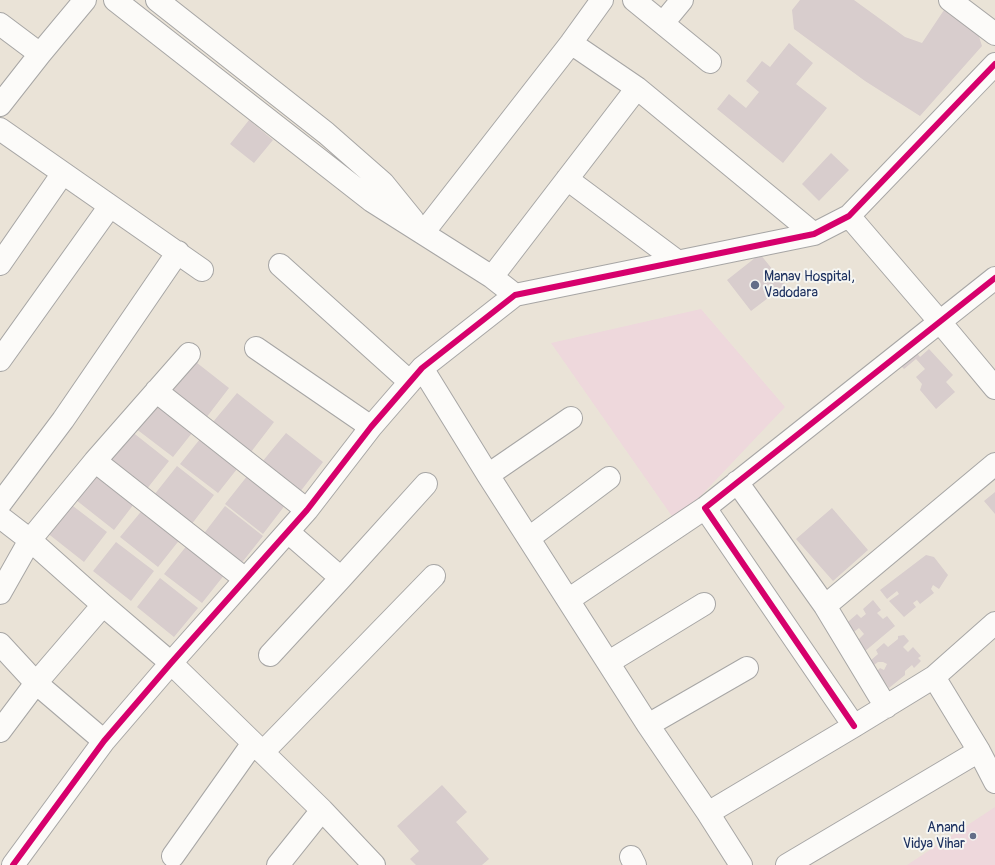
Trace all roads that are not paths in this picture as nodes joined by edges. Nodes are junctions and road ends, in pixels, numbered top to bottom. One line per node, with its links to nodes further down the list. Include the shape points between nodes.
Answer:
1 (85, 0): 12 (street)
2 (115, 0): 22 (street, via 372,201)
3 (157, 0): 22 (street, via 326,133 384,184)
4 (602, 0): 11 (street)
5 (634, 0): 8 (street)
6 (682, 0): 8 (street)
7 (950, 0): 10 (street)
8 (663, 23): 13 (street)
9 (0, 24): 12 (street)
10 (995, 34)
11 (571, 43): 15 (street); 22 (street)
12 (40, 54): 16 (street)
13 (710, 62)
14 (995, 64): 21 (street)
15 (637, 88): 19 (street); 23 (street)
16 (1, 101)
17 (0, 129): 18 (street)
18 (63, 173): 20 (street); 26 (street)
19 (567, 179): 25 (street); 29 (street)
20 (110, 206): 24 (street); 35 (street)
21 (849, 216): 23 (street); 32 (street)
22 (423, 233): 29 (street)
23 (814, 234): 25 (street)
24 (178, 252): 28 (street); 47 (street, via 63,420)
25 (677, 262): 31 (street)
26 (0, 264)
27 (280, 265): 36 (street)
28 (202, 270)
29 (492, 277): 31 (street)
30 (995, 278): 32 (street)
31 (515, 295): 36 (street)
32 (940, 322): 37 (street); 45 (street)
33 (256, 348): 40 (street)
34 (189, 354): 38 (street)
35 (0, 360)
36 (416, 375): 40 (street); 43 (street)
37 (995, 388)
38 (156, 391): 41 (street); 49 (street)
39 (571, 418): 43 (street)
40 (371, 427): 49 (street)
41 (95, 461): 53 (street); 56 (street)
42 (995, 464): 61 (street)
43 (488, 475): 52 (street)
44 (610, 478): 52 (street)
45 (737, 482): 48 (street); 61 (street)
46 (426, 484): 55 (street)
47 (0, 504)
48 (705, 508): 58 (street); 72 (street)
49 (307, 510): 51 (street)
50 (0, 517): 53 (street)
51 (288, 532): 55 (street); 56 (street)
52 (529, 538): 58 (street)
53 (30, 540): 57 (street); 60 (street)
54 (434, 576): 75 (street)
55 (341, 578): 64 (street)
56 (245, 579): 66 (street)
57 (0, 593)
58 (568, 600): 65 (street)
59 (704, 604): 65 (street)
60 (102, 605): 66 (street); 69 (street)
61 (825, 606): 70 (street)
62 (995, 623): 68 (street)
63 (0, 644): 69 (street)
64 (270, 655)
65 (609, 662): 71 (street)
66 (171, 663): 74 (street); 75 (street)
67 (747, 668): 71 (street)
68 (934, 677): 70 (street); 76 (street)
69 (36, 683): 73 (street); 74 (street)
70 (886, 707): 72 (street)
71 (648, 725): 79 (street)
72 (854, 726): 79 (street)
73 (0, 731)
74 (104, 741): 81 (street)
75 (258, 748): 78 (street); 80 (street)
76 (979, 751): 77 (street); 85 (street)
77 (994, 779)
78 (322, 810): 82 (street); 83 (street)
79 (708, 812): 84 (street)
80 (173, 856)
81 (13, 865)
82 (278, 865)
83 (374, 865)
84 (741, 865)
85 (787, 865)

